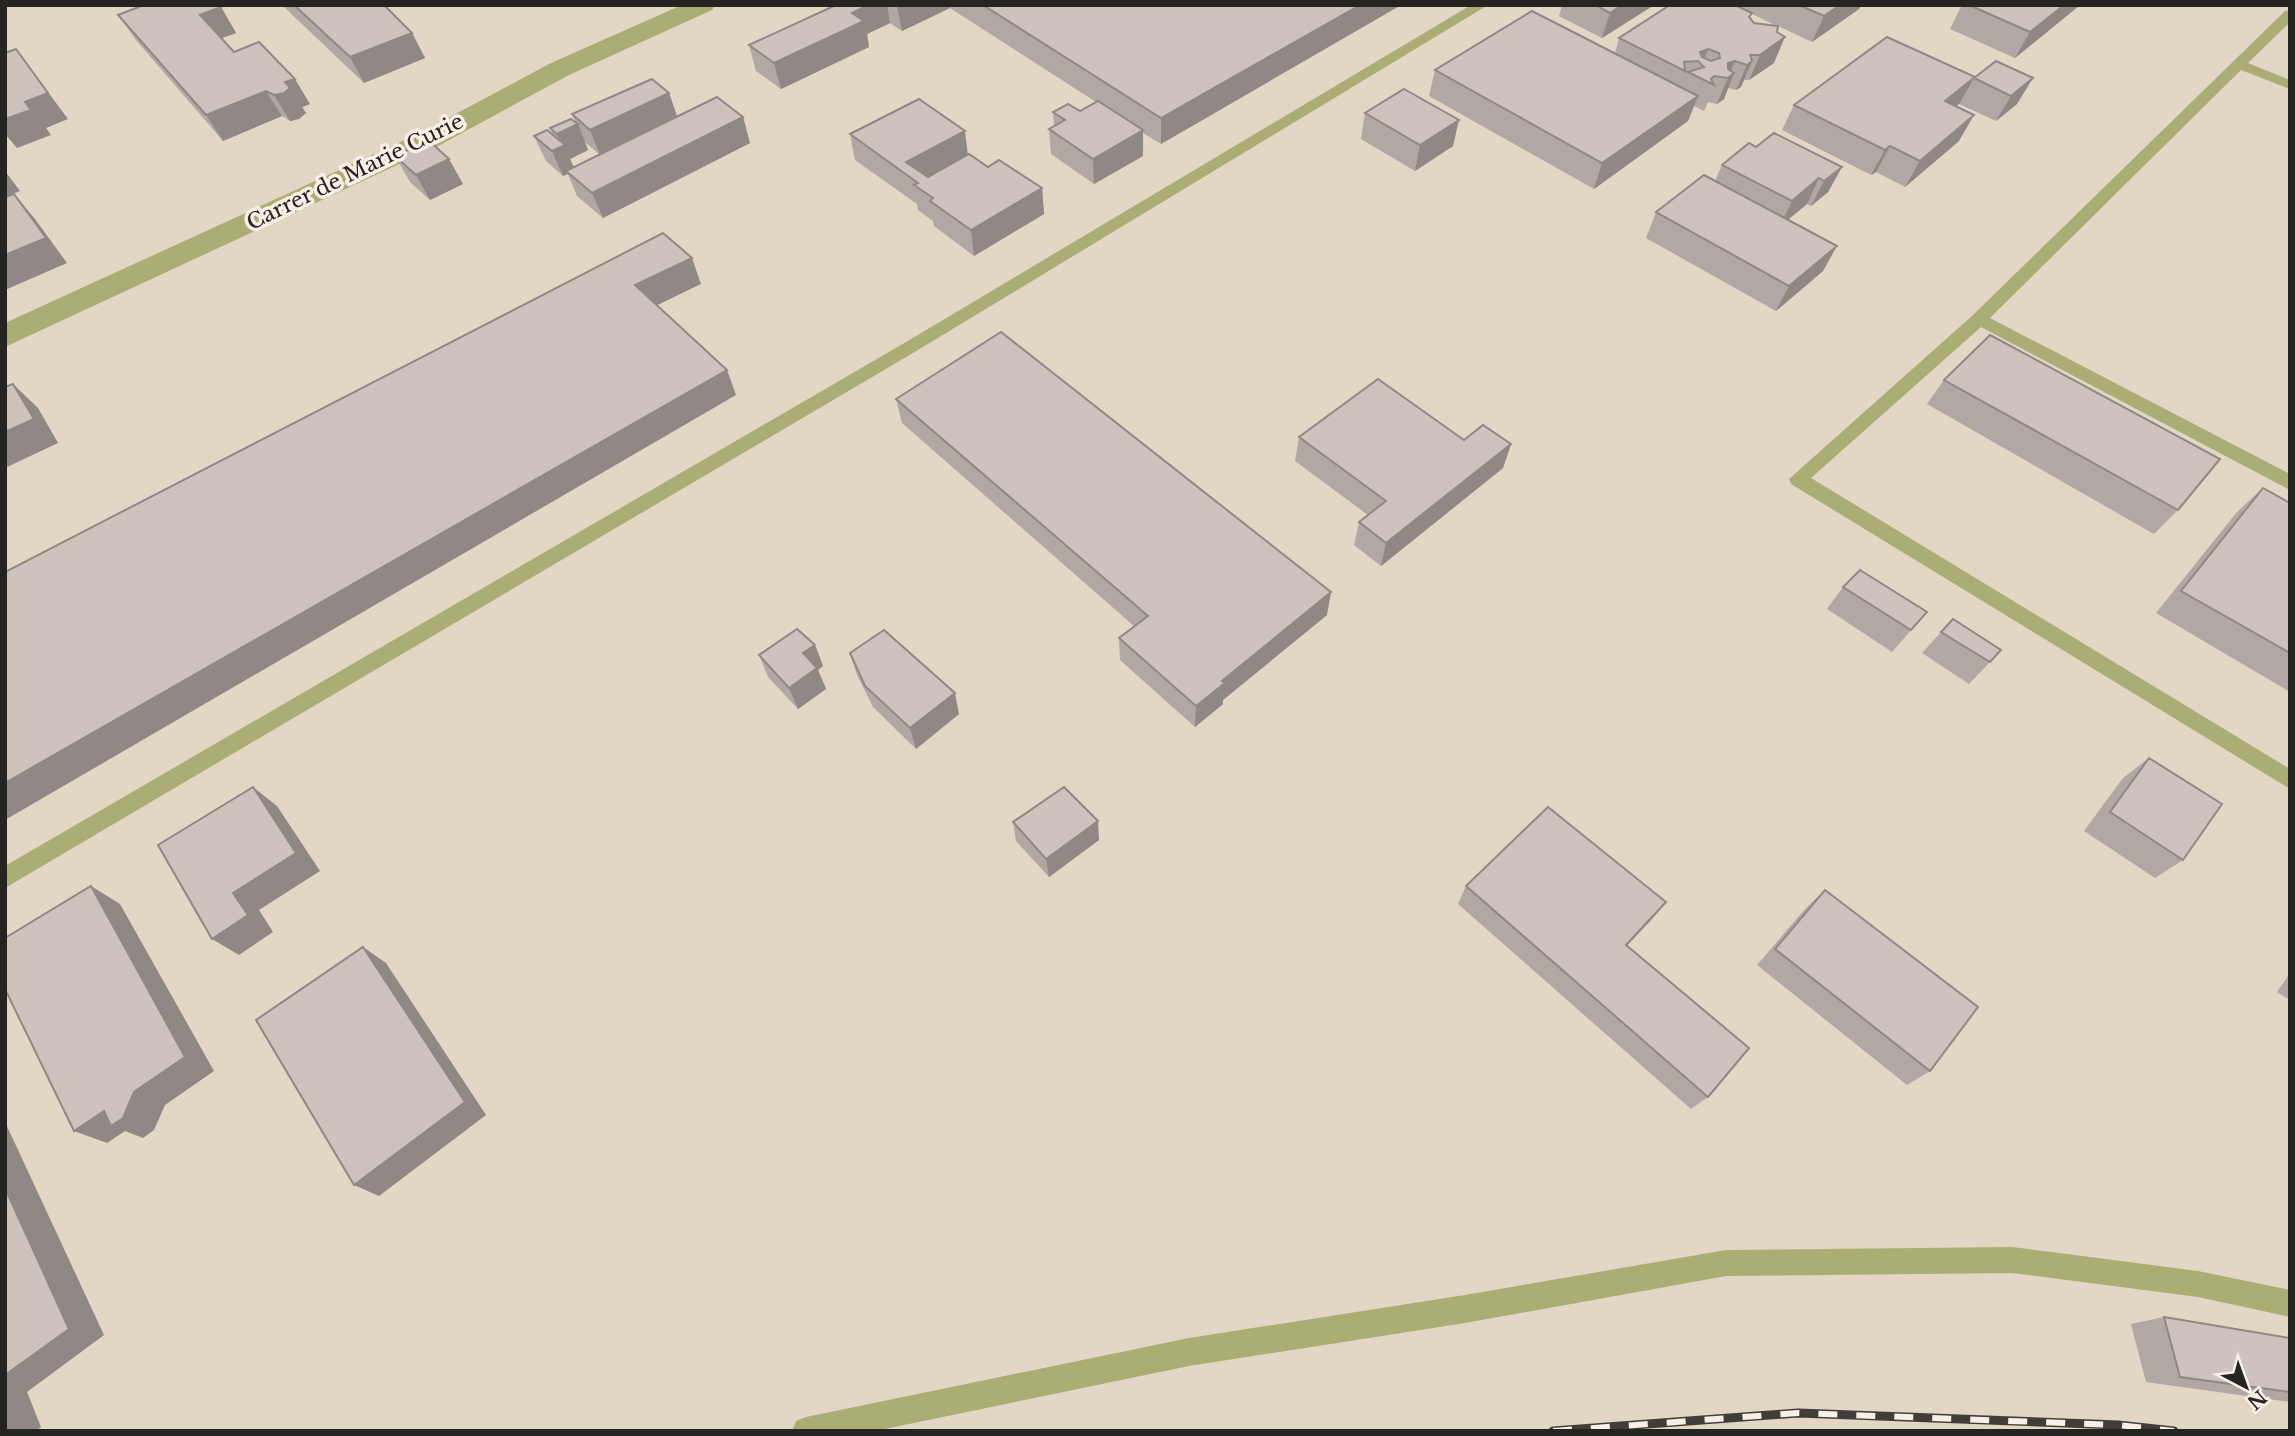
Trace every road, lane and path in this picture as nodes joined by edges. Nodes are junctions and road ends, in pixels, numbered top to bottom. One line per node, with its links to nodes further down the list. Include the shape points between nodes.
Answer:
1 (702, 5): 7 (street, Carrer de Marie Curie, via 560,69 428,140)
2 (1482, 5): 10 (lane)
3 (2290, 14): 4 (lane)
4 (2238, 64): 5 (lane); 6 (lane)
5 (2290, 85)
6 (1979, 319): 8 (lane); 9 (lane, via 1798,479)
7 (5, 336)
8 (2290, 483)
9 (2290, 780)
10 (5, 878)
11 (2290, 1304): 12 (lane, via 2198,1284 2012,1260 1726,1263 1189,1352)
12 (806, 1431)

